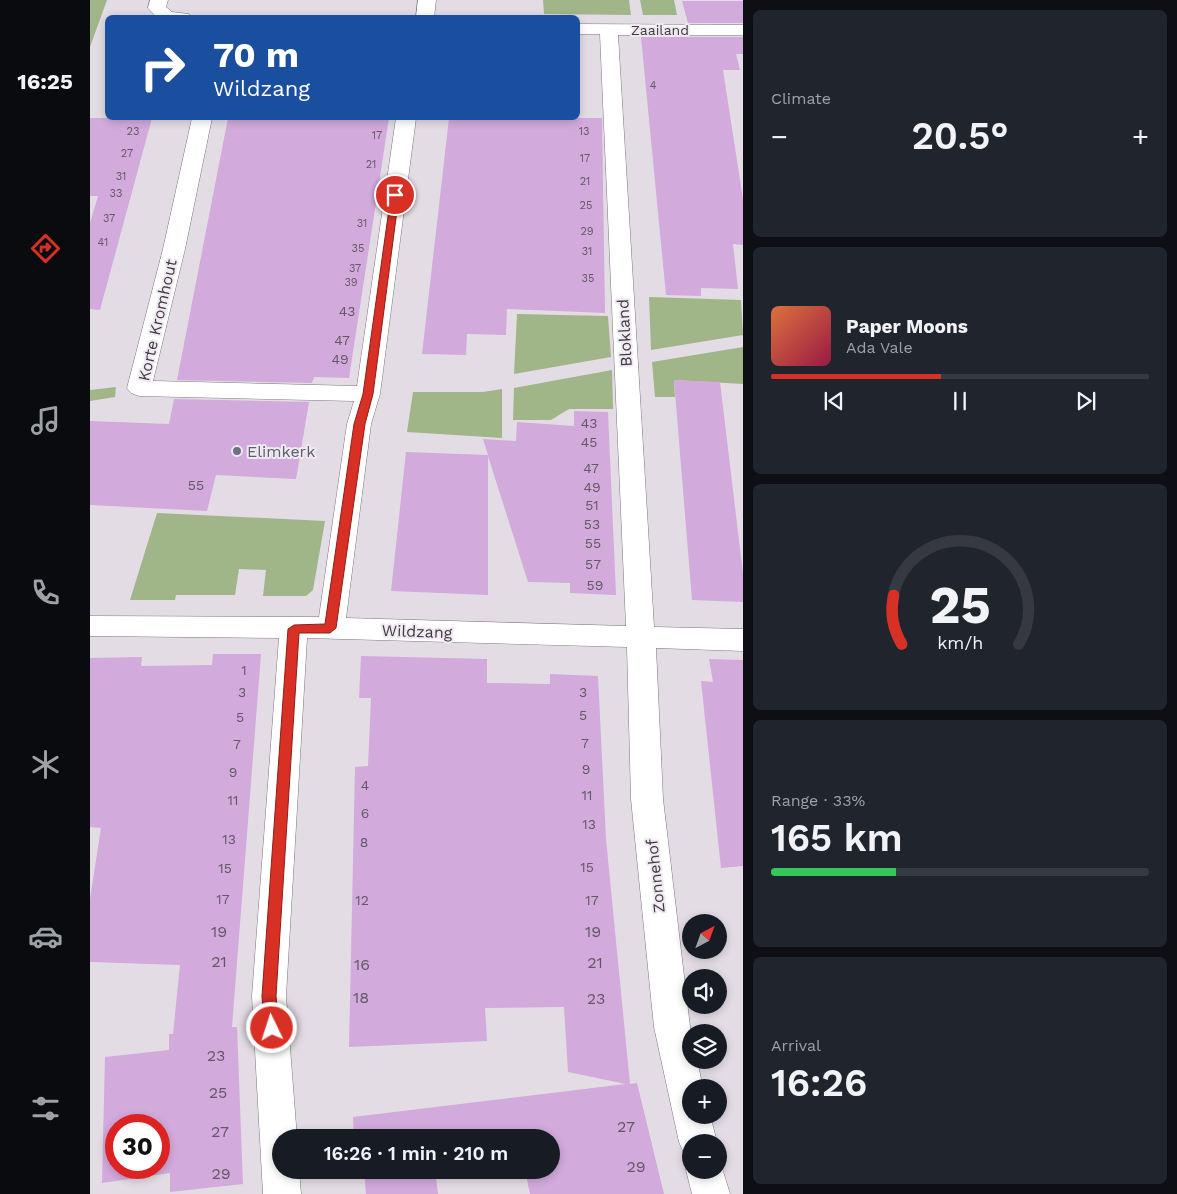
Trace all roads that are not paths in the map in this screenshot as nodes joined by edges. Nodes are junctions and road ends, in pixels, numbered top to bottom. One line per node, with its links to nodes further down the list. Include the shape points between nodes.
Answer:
1 (159, 0): 3 (street, via 157,8)
2 (427, 0): 4 (street)
3 (165, 15)
4 (425, 15)
5 (580, 29): 6 (street, Zaailand)
6 (609, 30): 7 (street, Zaailand); 14 (street, Blokland, via 637,591)
7 (743, 30)
8 (202, 120): 10 (street, Korte Kromhout, via 140,388)
9 (406, 120): 10 (street)
10 (368, 394): 12 (street, via 360,424)
11 (90, 626): 13 (street, Wildzang)
12 (330, 628): 13 (street, Wildzang); 14 (street, Wildzang)
13 (294, 629): 18 (street, via 269,996)
14 (642, 636): 15 (street, Wildzang); 16 (street, Zonnehof, via 648,808 672,1027)
15 (743, 640)
16 (683, 1079)
17 (707, 1179): 19 (street)
18 (282, 1194)
19 (711, 1194)

